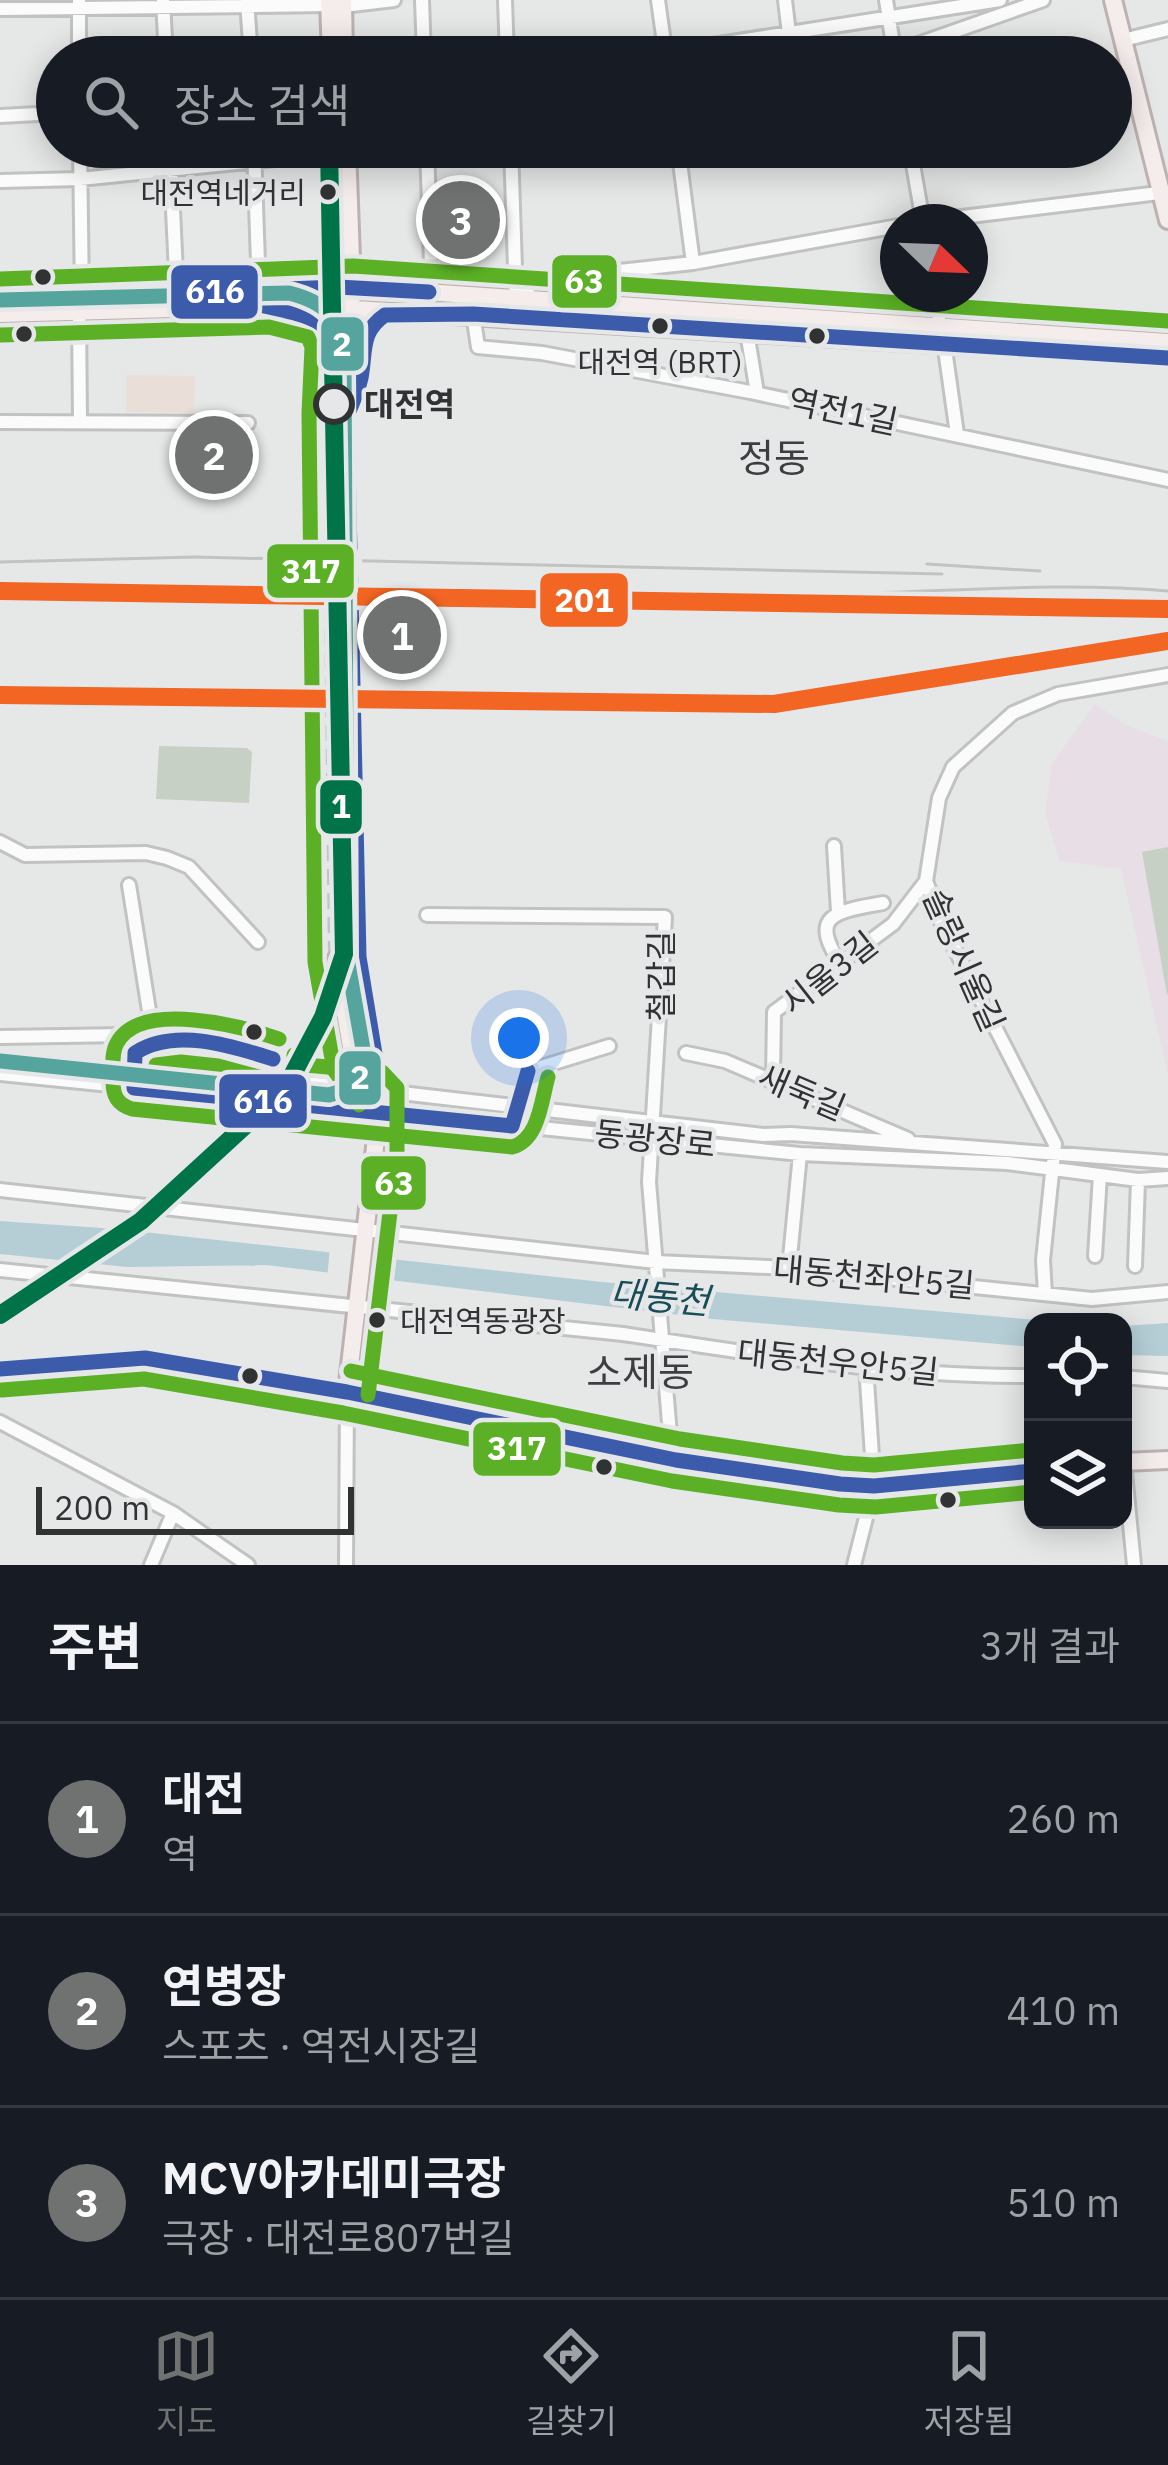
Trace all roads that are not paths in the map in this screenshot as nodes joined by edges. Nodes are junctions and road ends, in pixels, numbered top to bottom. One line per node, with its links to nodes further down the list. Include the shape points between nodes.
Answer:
1 (394, 0): 11 (street)
2 (422, 0): 23 (street)
3 (505, 0): 24 (street)
4 (658, 0): 25 (street)
5 (785, 0): 17 (street)
6 (886, 0): 15 (street)
7 (1000, 0): 15 (street)
8 (1043, 0): 28 (street)
9 (1113, 0): 29 (main road)
10 (247, 3): 11 (street); 12 (street); 20 (street)
11 (336, 3): 21 (main road); 22 (main road)
12 (163, 4): 13 (street); 19 (street)
13 (79, 5): 14 (street); 18 (street)
14 (0, 9)
15 (888, 16): 17 (street); 27 (street)
16 (1168, 29): 30 (street)
17 (789, 34): 26 (street)
18 (79, 36)
19 (165, 36)
20 (249, 36)
21 (333, 36)
22 (341, 36)
23 (423, 36)
24 (506, 36)
25 (663, 36)
26 (777, 36)
27 (889, 36)
28 (943, 36)
29 (1122, 36)
30 (1132, 38)
31 (1132, 74): 44 (main road)
32 (36, 114): 33 (street)
33 (0, 116)
34 (80, 168): 42 (street)
35 (171, 168): 42 (street); 52 (street)
36 (256, 168): 54 (street)
37 (341, 168): 50 (main road)
38 (428, 168): 51 (street)
39 (512, 168): 53 (street)
40 (681, 168): 49 (street)
41 (913, 168): 45 (street)
42 (80, 179): 43 (street); 56 (street)
43 (0, 181)
44 (1164, 193): 46 (street); 47 (main road)
45 (919, 204)
46 (988, 214)
47 (1168, 220)
48 (880, 229): 49 (street)
49 (693, 263): 53 (street, via 537,280)
50 (345, 287): 51 (main road); 54 (main road); 57 (main road)
51 (432, 292): 53 (main road)
52 (177, 294): 54 (main road); 56 (main road)
53 (515, 298): 63 (main road)
54 (265, 299): 56 (main road); 57 (main road); 65 (main road, via 316,316)
55 (0, 300): 56 (main road)
56 (80, 304): 60 (main road); 69 (street)
57 (345, 308): 58 (main road); 65 (main road); 68 (main road)
58 (430, 312): 61 (main road); 68 (main road, via 385,315 365,332 361,376)
59 (938, 312): 63 (street)
60 (0, 314)
61 (473, 314): 62 (main road); 67 (street, 역전1길, via 478,347)
62 (747, 332): 63 (main road); 67 (street)
63 (942, 334): 64 (main road); 66 (main road); 72 (street)
64 (1168, 342)
65 (333, 343): 68 (main road)
66 (1162, 360)
67 (757, 393): 72 (street, 역전1길)
68 (339, 415)
69 (80, 421): 70 (street); 71 (street)
70 (0, 422)
71 (248, 423)
72 (957, 434): 73 (street, 역전1길)
73 (1168, 480)
74 (1168, 675): 77 (street, 솔랑시울길, via 1058,694 1012,713 979,741 953,766 939,799)
75 (0, 842): 82 (street, via 25,855 167,857 189,867)
76 (834, 846): 80 (street)
77 (926, 881): 85 (street, 시울3길, via 892,924); 104 (street, 솔랑시울길, via 1055,1144)
78 (129, 885): 87 (street)
79 (883, 903): 80 (street)
80 (838, 912): 85 (street, via 824,932)
81 (428, 915): 98 (street, 철갑길, via 665,917)
82 (258, 941)
83 (359, 957): 95 (main road)
84 (336, 959): 95 (main road, via 354,1064)
85 (840, 962): 93 (street, 시울3길, via 774,1012)
86 (0, 1037): 92 (street, via 126,1036)
87 (154, 1042): 92 (street, via 135,1053); 94 (street, via 233,1044 273,1059)
88 (609, 1046): 96 (street, via 528,1071)
89 (686, 1053): 93 (street, 새둑길)
90 (0, 1061): 92 (street, 동광장로)
91 (0, 1075): 92 (street, 동광장로)
92 (130, 1078): 94 (street, 동광장로); 97 (street, 동광장로)
93 (773, 1079): 101 (street, 새둑길)
94 (278, 1083): 95 (street, 동광장로)
95 (376, 1092): 96 (street, 동광장로); 97 (main road)
96 (515, 1109): 98 (street, 동광장로); 99 (street)
97 (379, 1112): 99 (street, 동광장로); 109 (main road)
98 (653, 1122): 100 (street, 철갑길); 101 (street, 동광장로)
99 (512, 1126): 100 (street, 동광장로)
100 (651, 1138): 102 (street, 동광장로); 111 (street, 철갑길)
101 (914, 1142): 104 (street, 동광장로)
102 (800, 1154): 104 (street, 동광장로); 113 (street)
103 (1164, 1159): 104 (street, 동광장로)
104 (1054, 1161): 105 (street, 동광장로); 116 (street)
105 (1100, 1174): 107 (street, 동광장로); 110 (street)
106 (1168, 1178): 107 (street, 동광장로)
107 (1138, 1180): 112 (street)
108 (0, 1190): 109 (street, 대동천좌안5길)
109 (364, 1233): 111 (street, 대동천좌안5길); 117 (main road)
110 (1095, 1256)
111 (657, 1265): 113 (street, 대동천좌안5길); 118 (street, 철갑길)
112 (1135, 1266)
113 (789, 1268): 116 (street, 대동천좌안5길)
114 (0, 1270): 117 (street, 대동천우안5길)
115 (1168, 1292): 116 (street, 대동천좌안5길, via 1101,1300)
116 (1045, 1294)
117 (358, 1305): 118 (street, 대동천우안5길); 124 (main road)
118 (662, 1337): 119 (street, 대동천우안5길); 126 (street)
119 (866, 1366): 121 (street, 대동천우안5길); 130 (street)
120 (0, 1369): 124 (main road, via 145,1358)
121 (1024, 1376)
122 (1132, 1378): 123 (street)
123 (1168, 1381)
124 (347, 1391): 126 (main road); 135 (street)
125 (0, 1422): 131 (street)
126 (672, 1459): 130 (main road)
127 (1168, 1460): 128 (main road)
128 (1132, 1462)
129 (1024, 1472): 130 (main road)
130 (874, 1486): 136 (street)
131 (173, 1513): 133 (street); 134 (street)
132 (1130, 1529): 137 (street)
133 (151, 1565)
134 (248, 1565)
135 (346, 1565)
136 (854, 1565)
137 (1134, 1565)

